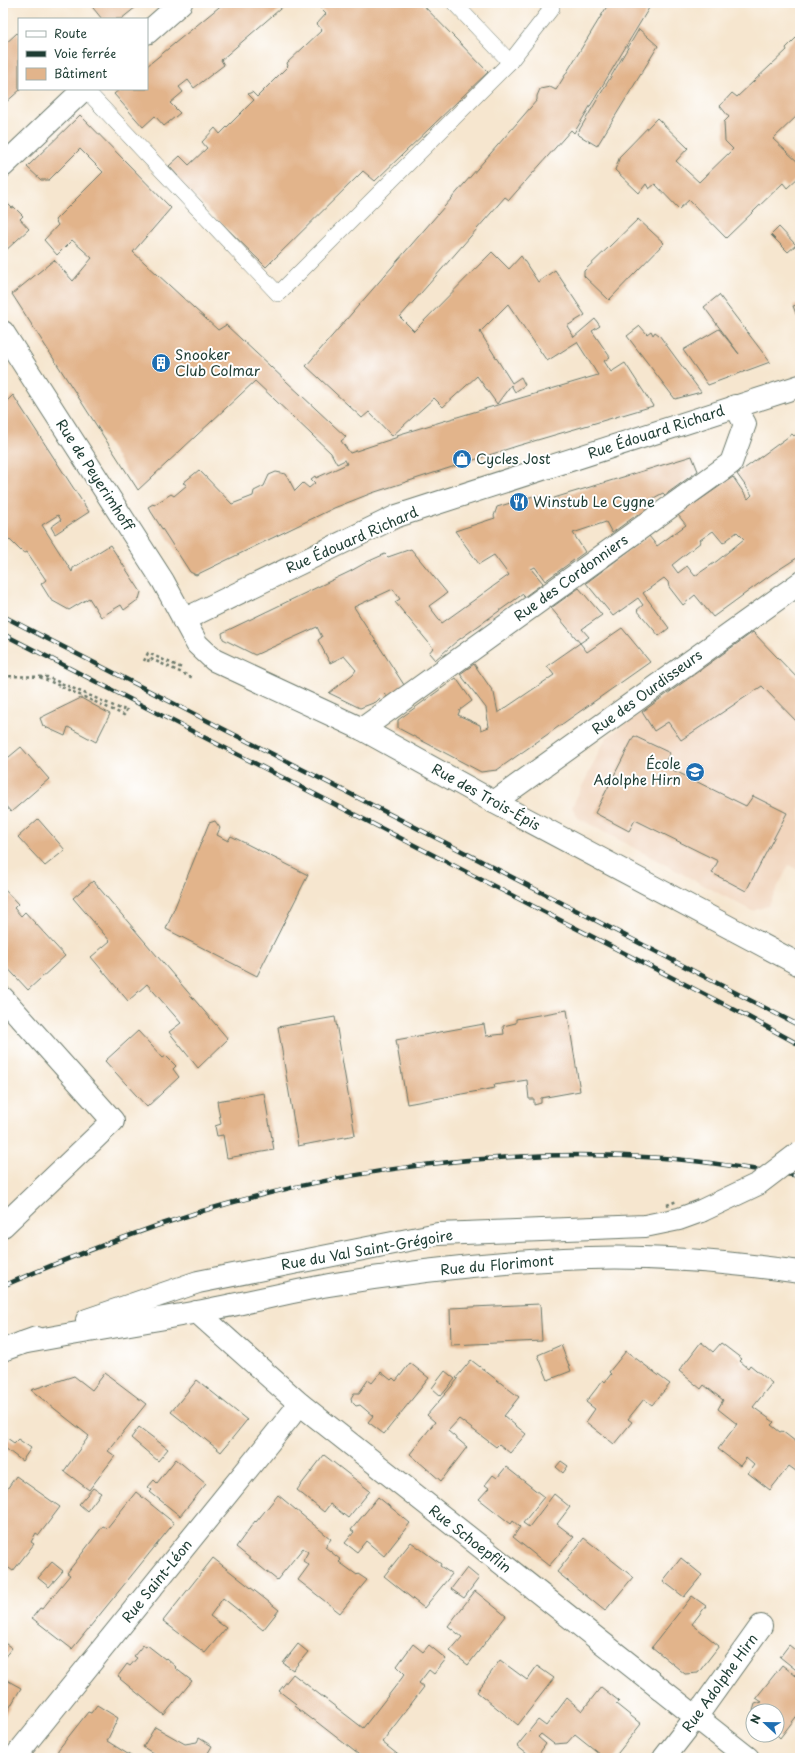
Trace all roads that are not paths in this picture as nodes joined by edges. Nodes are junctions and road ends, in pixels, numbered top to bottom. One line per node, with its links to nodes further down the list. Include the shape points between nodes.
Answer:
1 (181, 3): 4 (street)
2 (454, 3): 5 (lane)
3 (546, 3): 5 (lane, via 552,8)
4 (148, 32)
5 (510, 62): 7 (lane, via 278,294)
6 (83, 90): 8 (street)
7 (85, 90)
8 (3, 166)
9 (3, 332): 13 (street, Rue de Peyerimhoff, via 163,581)
10 (800, 386): 11 (street, Rue Édouard Richard)
11 (735, 406): 13 (street, Rue Édouard Richard, via 397,516); 14 (street, Rue des Cordonniers, via 745,424 731,463)
12 (800, 583): 15 (street, Rue des Ourdisseurs)
13 (183, 620): 14 (street, Rue des Trois-Épis, via 197,644 214,660)
14 (362, 729): 15 (street, Rue des Trois-Épis)
15 (494, 802): 16 (street, Rue des Trois-Épis)
16 (800, 965)
17 (3, 998): 19 (street, via 113,1121)
18 (800, 1152): 22 (street, Rue du Val Saint-Grégoire, bridge, via 758,1184 701,1212 679,1219 644,1226 438,1234 198,1282)
19 (3, 1226)
20 (800, 1272): 21 (street, Rue du Florimont, via 681,1259 564,1258 456,1267 328,1286)
21 (197, 1312): 22 (street, Rue du Val Saint-Grégoire); 23 (street, Rue Schoepflin)
22 (12, 1346)
23 (300, 1404): 25 (street, Rue Schoepflin); 26 (street, Rue Saint-Léon)
24 (761, 1626): 25 (street, Rue Adolphe Hirn)
25 (696, 1717): 27 (street, Rue Adolphe Hirn); 28 (street, Rue Schoepflin)
26 (14, 1758)
27 (664, 1758)
28 (748, 1758)

